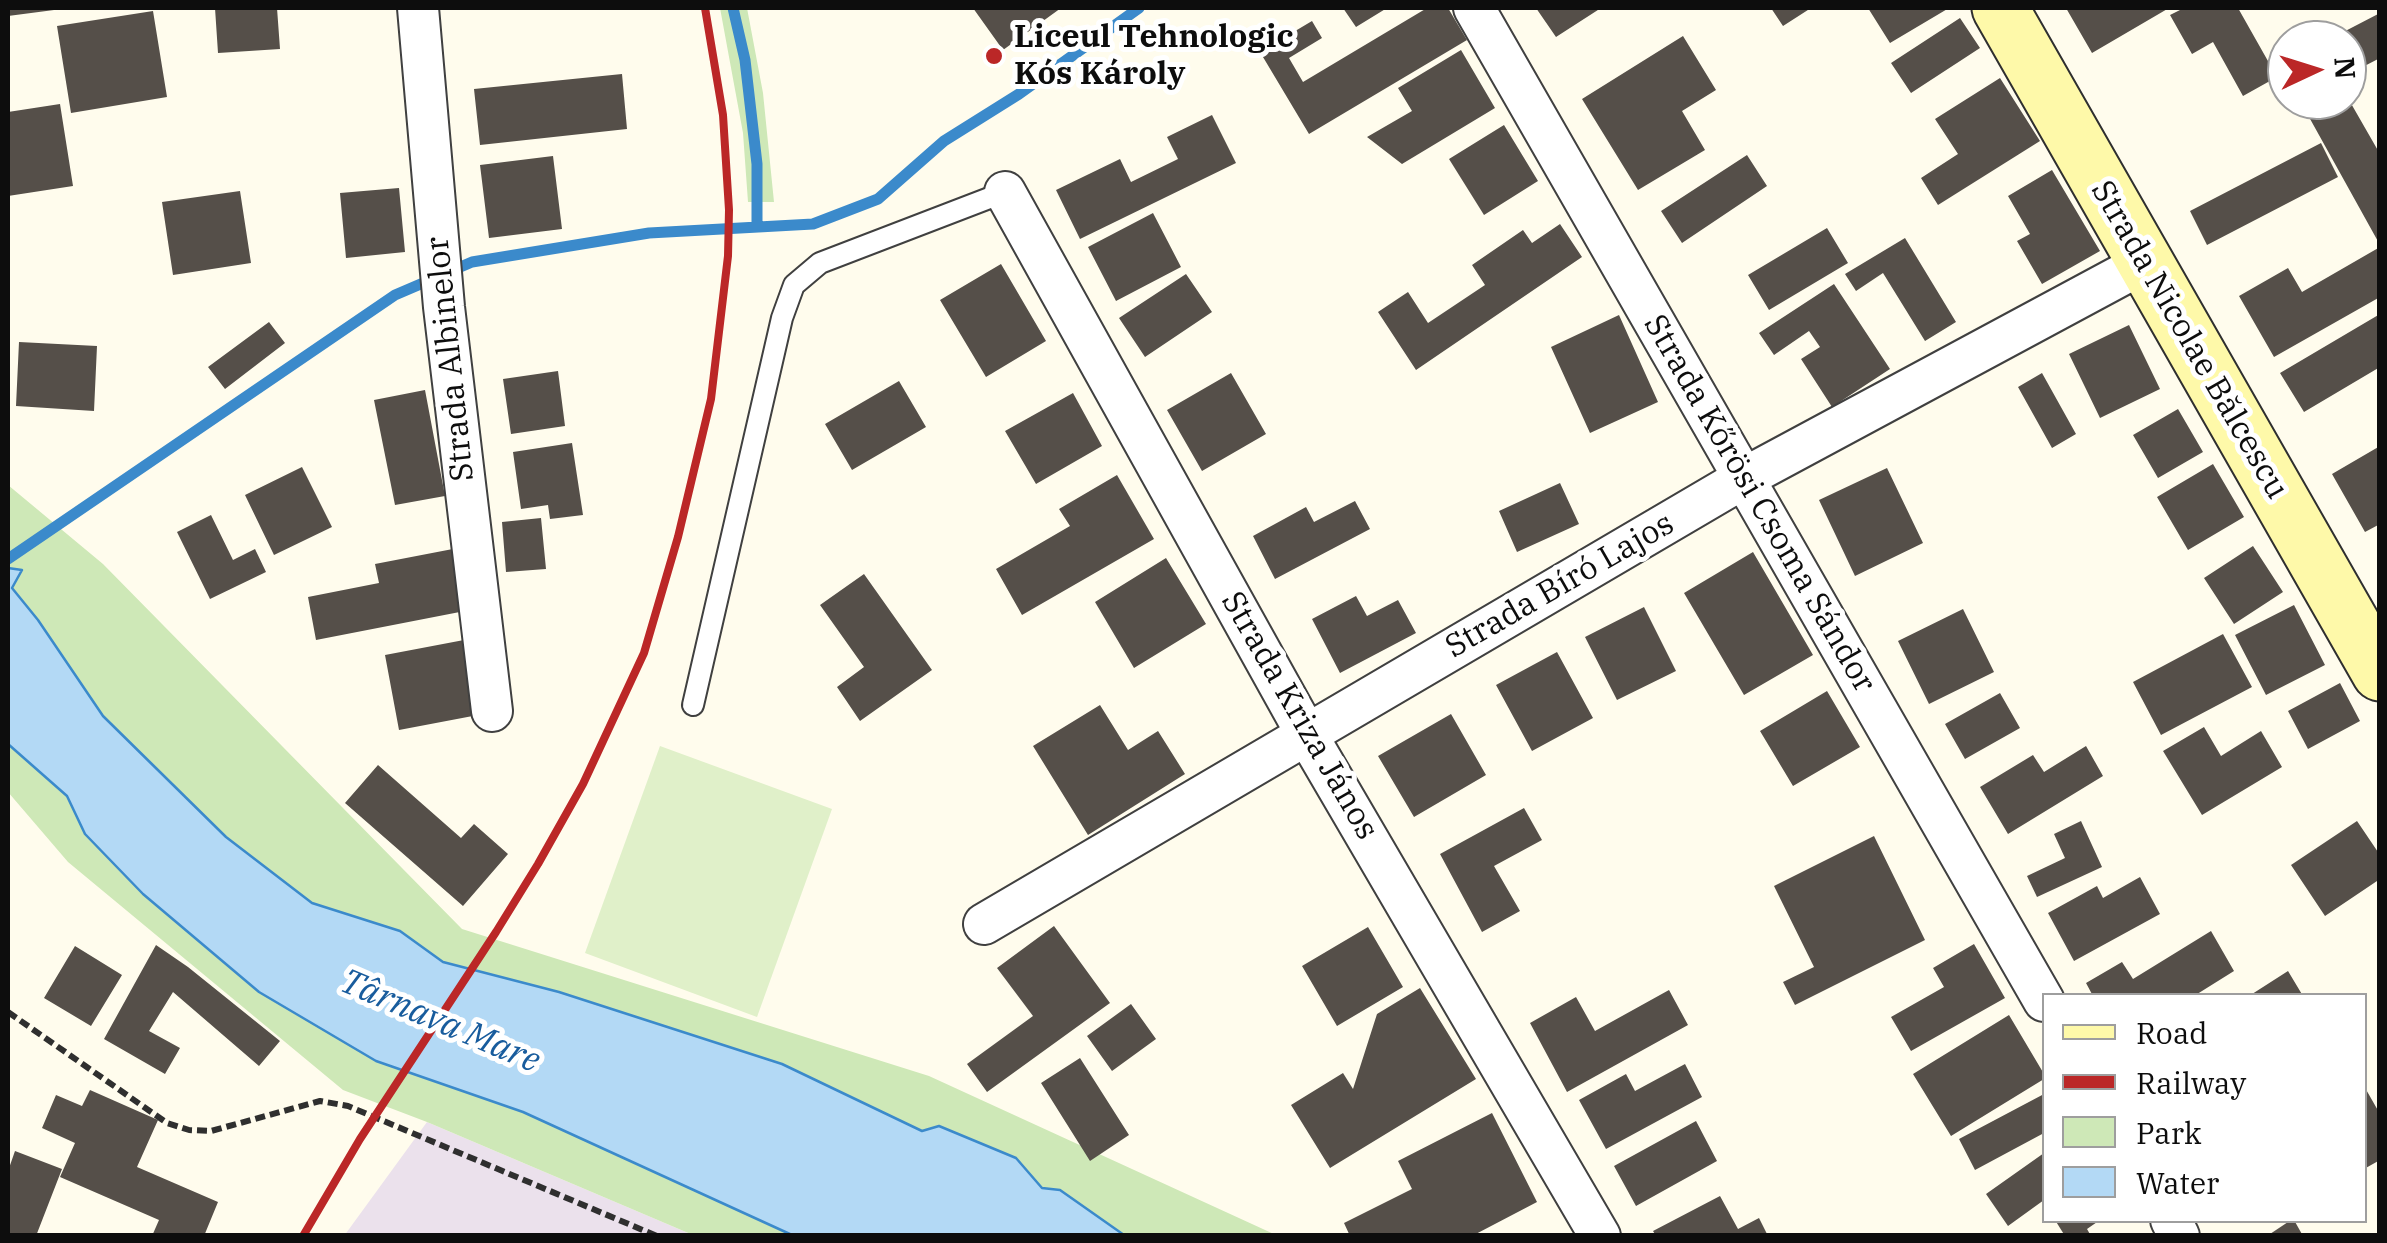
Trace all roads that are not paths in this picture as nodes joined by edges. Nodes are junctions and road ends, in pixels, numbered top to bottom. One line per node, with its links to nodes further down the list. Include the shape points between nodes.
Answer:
1 (418, 8): 9 (street, Strada Albinelor, via 444,307)
2 (1474, 8): 6 (street, Strada Kőrösi Csoma Sándor)
3 (2000, 8): 5 (main road, Strada Nicolae Bălcescu)
4 (1005, 192): 8 (lane, via 820,263 794,285); 10 (street, Strada Kriza János)
5 (2144, 263): 6 (street, Strada Bíró Lajos); 7 (main road, Strada Nicolae Bălcescu)
6 (1744, 478): 10 (street, Strada Bíró Lajos); 12 (street, Strada Kőrösi Csoma Sándor)
7 (2380, 673)
8 (692, 705)
9 (492, 710)
10 (1308, 735): 11 (street, Strada Bíró Lajos); 13 (street, Strada Kriza János)
11 (984, 924)
12 (2042, 998)
13 (1600, 1236)

